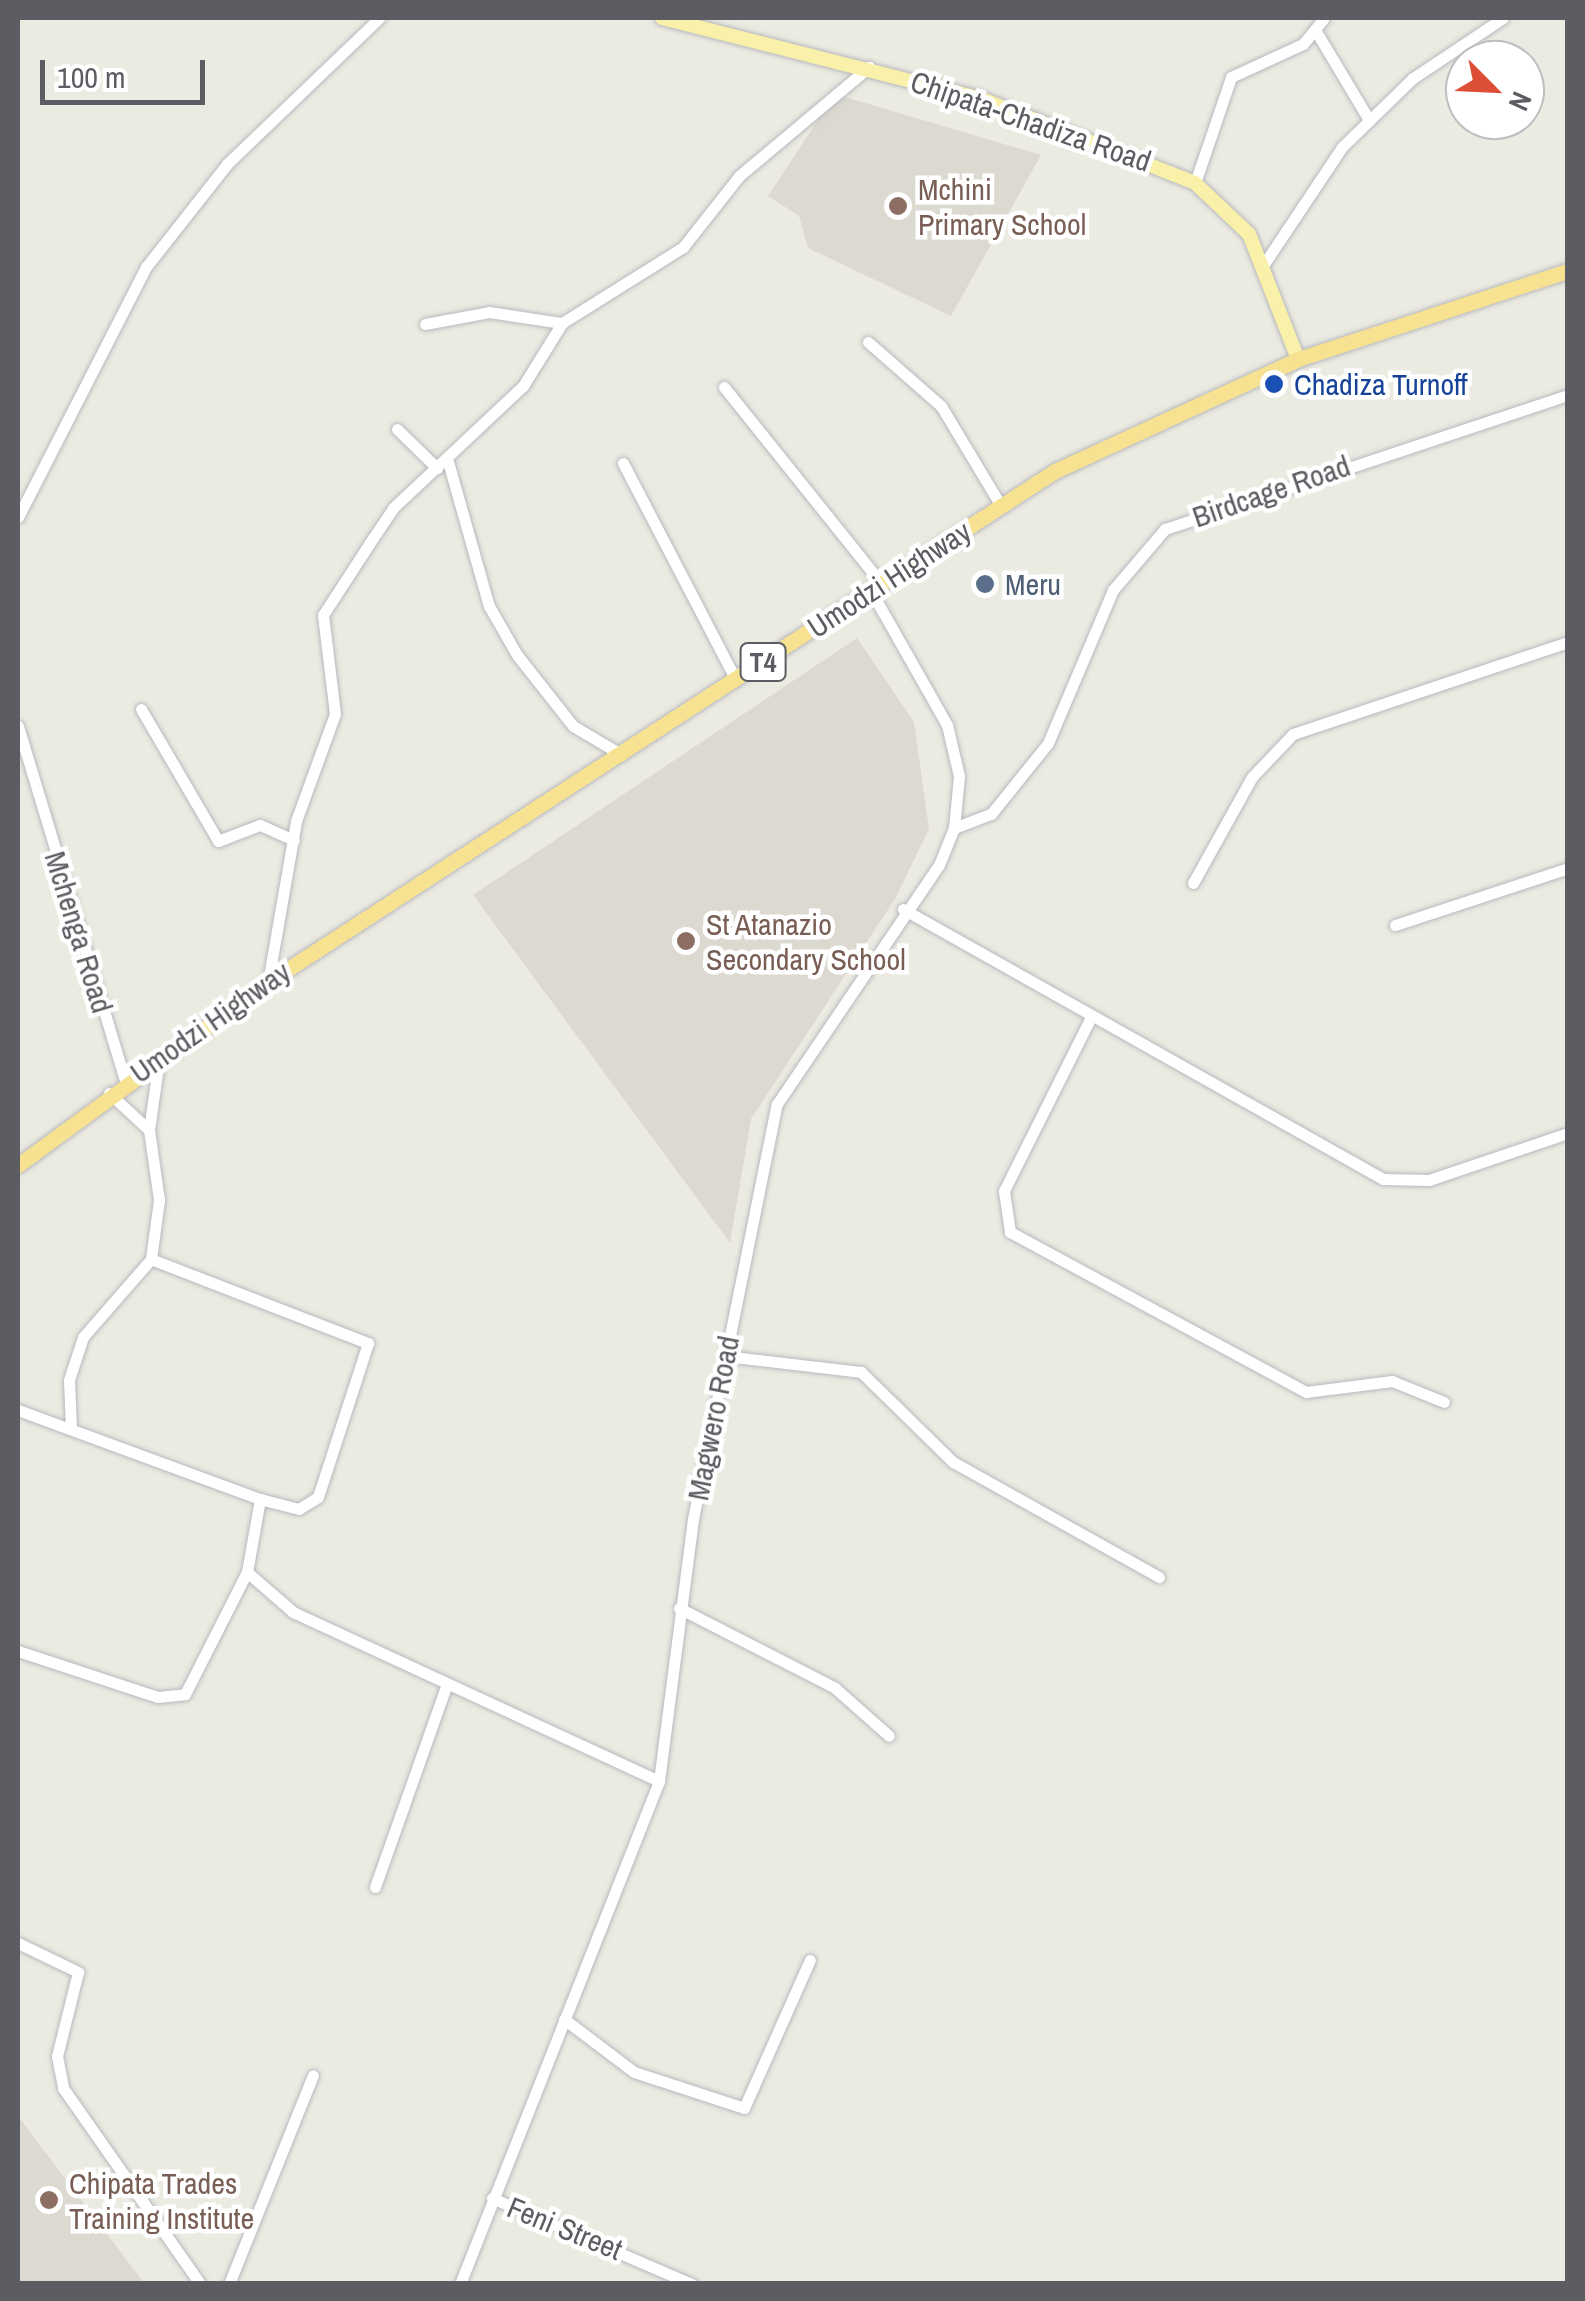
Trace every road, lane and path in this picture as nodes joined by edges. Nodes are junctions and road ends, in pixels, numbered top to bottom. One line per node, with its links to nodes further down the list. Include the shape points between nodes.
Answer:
1 (379, 18): 22 (street, via 227,164 146,267)
2 (662, 18): 6 (main road, Chipata-Chadiza Road)
3 (1324, 18): 5 (street)
4 (1503, 18): 7 (street)
5 (1316, 33): 7 (street); 8 (street, via 1231,78)
6 (869, 67): 8 (main road, Chipata-Chadiza Road, via 1074,130); 11 (street, via 739,176 683,247)
7 (1370, 120): 9 (street)
8 (1194, 183): 9 (main road, Chipata-Chadiza Road, via 1249,234)
9 (1264, 264): 14 (main road, Chipata-Chadiza Road)
10 (1567, 273): 14 (highway, Umodzi Highway / T4)
11 (562, 323): 12 (street, via 488,312); 18 (street, via 523,386)
12 (425, 324)
13 (868, 342): 21 (street, via 941,406)
14 (1298, 359): 21 (highway, Umodzi Highway / T4, via 1121,435)
15 (724, 387): 23 (street, Magwero Road)
16 (1568, 395): 29 (street, Birdcage Road, via 1165,529 1113,590 1048,743 992,814)
17 (397, 429): 20 (street)
18 (447, 458): 20 (street); 28 (street, via 489,606 528,676 573,726)
19 (623, 463): 25 (street)
20 (437, 468): 30 (street, via 394,506 324,615 335,714)
21 (1000, 506): 23 (highway, Umodzi Highway / T4)
22 (18, 517)
23 (876, 588): 25 (highway, Umodzi Highway / T4); 29 (street, Magwero Road, via 947,725 958,776)
24 (1568, 642): 32 (street, via 1293,734 1252,777)
25 (736, 680): 28 (highway, Umodzi Highway / T4)
26 (141, 709): 30 (street, via 218,841 260,826)
27 (18, 726): 38 (street, Mchenga Road)
28 (622, 755): 35 (highway, Umodzi Highway / T4)
29 (954, 828): 33 (street, Magwero Road)
30 (294, 840): 35 (street)
31 (1568, 868): 34 (street)
32 (1192, 883)
33 (903, 909): 36 (street); 44 (street, Magwero Road, via 777,1104)
34 (1395, 925)
35 (268, 982): 37 (highway, Umodzi Highway / T4)
36 (1089, 1021): 41 (street, via 1404,1184); 45 (street, via 1004,1191 1010,1232 1306,1392 1392,1382)
37 (160, 1056): 38 (highway, Umodzi Highway / T4); 40 (street)
38 (125, 1080): 39 (highway, Umodzi Highway / T4)
39 (108, 1093): 40 (street); 42 (highway, Umodzi Highway / T4)
40 (149, 1130): 43 (street, via 158,1200)
41 (1568, 1133)
42 (18, 1165)
43 (152, 1259): 47 (street, via 82,1337 69,1380); 48 (street, via 368,1342 318,1497 299,1509)
44 (726, 1356): 50 (street, via 861,1372 952,1462); 51 (street, Magwero Road)
45 (1444, 1402)
46 (18, 1410): 47 (street)
47 (71, 1428): 48 (street)
48 (260, 1499): 49 (street)
49 (247, 1572): 52 (street, via 185,1694 158,1698); 53 (street, via 293,1612)
50 (1159, 1577)
51 (679, 1608): 54 (street, via 836,1688); 55 (street, Magwero Road)
52 (18, 1651)
53 (447, 1684): 55 (street); 56 (street)
54 (889, 1736)
55 (659, 1780): 59 (street, Magwero Road)
56 (375, 1887)
57 (18, 1944): 62 (street, via 78,1972 57,2056 63,2088)
58 (810, 1960): 59 (street, via 740,2109 634,2072)
59 (564, 2018): 61 (street, Magwero Road)
60 (313, 2076): 63 (street)
61 (492, 2198): 64 (street, Magwero Road); 65 (street, Feni Street)
62 (200, 2284)
63 (229, 2284)
64 (460, 2284)
65 (692, 2284)

